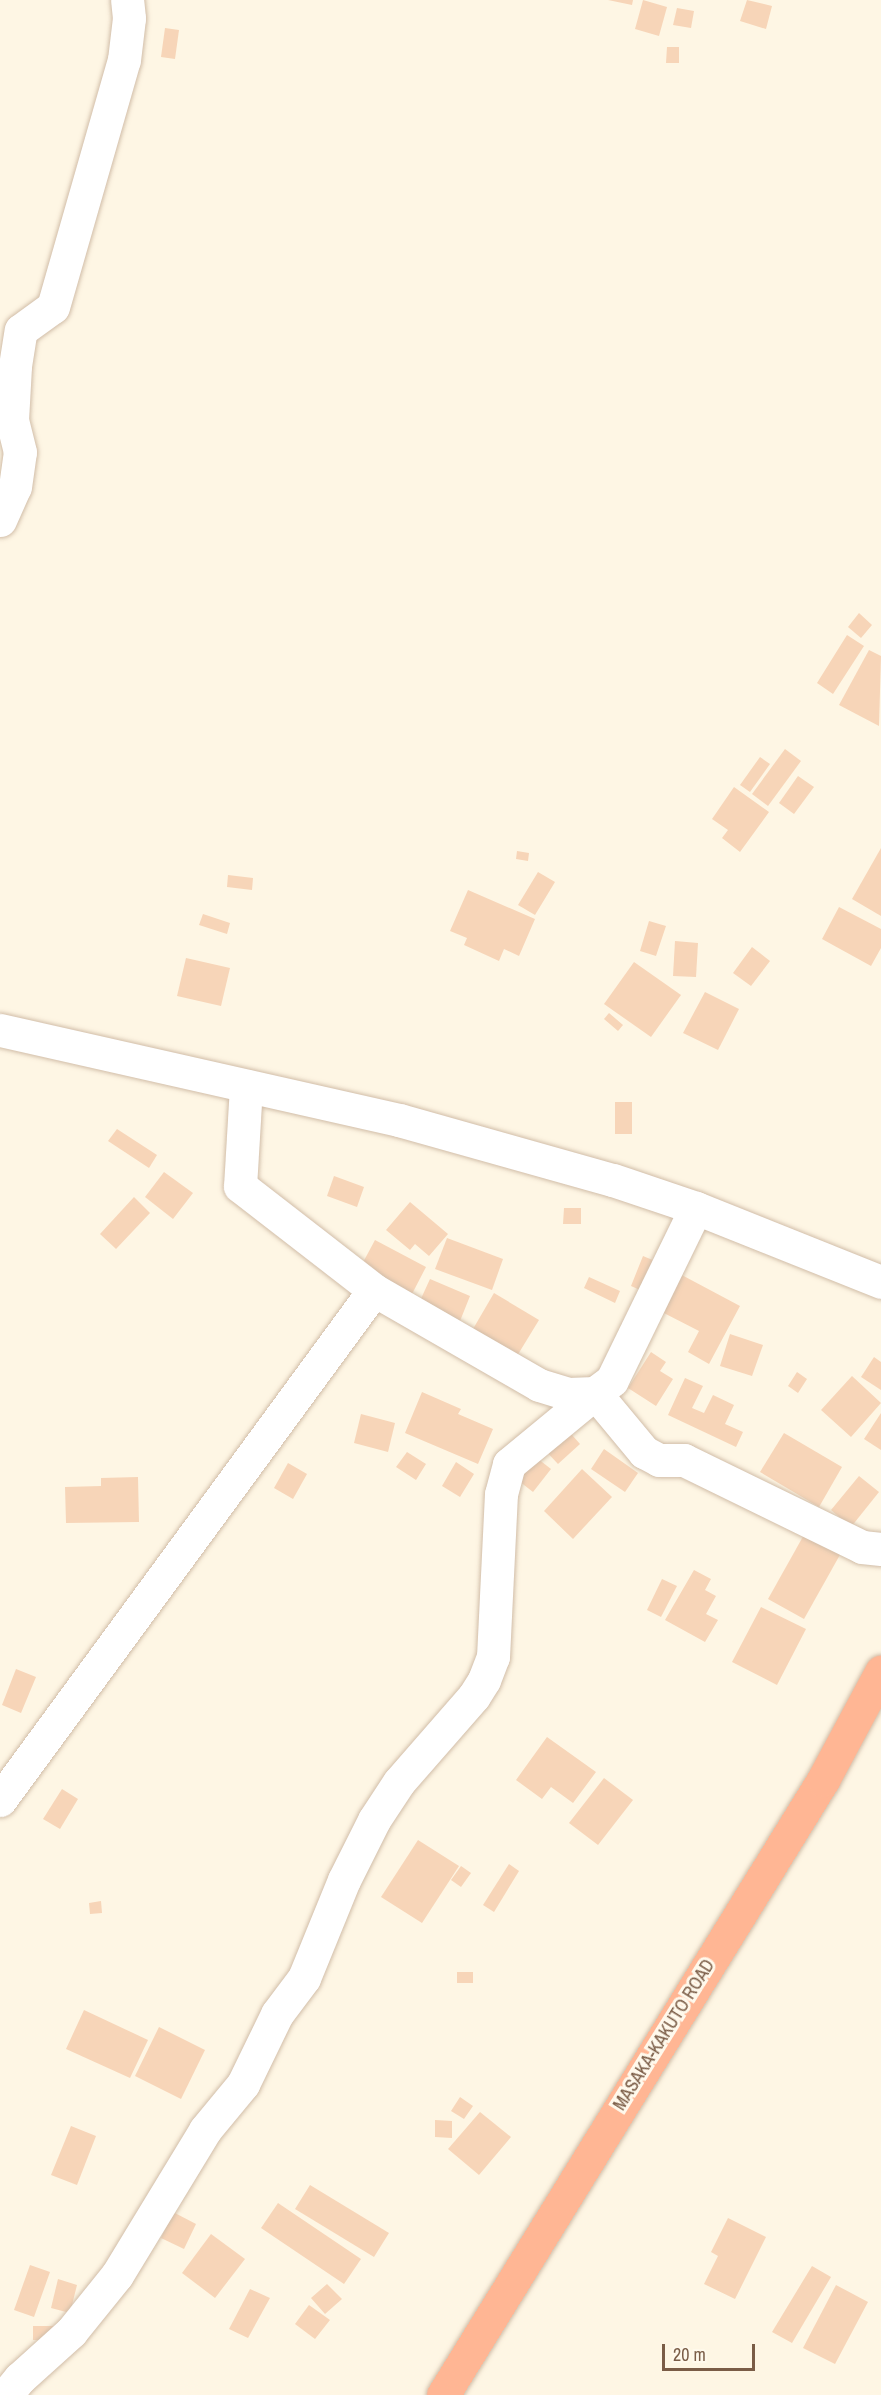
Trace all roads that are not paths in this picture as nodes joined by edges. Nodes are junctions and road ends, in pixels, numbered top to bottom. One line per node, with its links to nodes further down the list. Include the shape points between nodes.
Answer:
1 (127, 0): 2 (street, via 124,60 53,307 21,330 12,420 20,452 15,487)
2 (0, 520)
3 (0, 1030): 4 (street)
4 (246, 1086): 5 (street, via 399,1120 613,1180); 7 (street, via 240,1186)
5 (696, 1208): 6 (street); 8 (street, via 612,1380)
6 (881, 1282)
7 (374, 1290): 8 (street, via 539,1385 568,1394); 11 (street)
8 (595, 1393): 9 (street, via 644,1452 659,1460 684,1460 862,1547); 12 (street, via 509,1464 501,1494 493,1657 484,1680 399,1782 374,1820 344,1880 304,1978 277,2014 243,2084 205,2130 117,2275 71,2332)
9 (881, 1549)
10 (881, 1672): 13 (highway, MASAKA-KAKUTO ROAD, via 823,1780)
11 (0, 1800)
12 (6, 2395)
13 (443, 2395)

